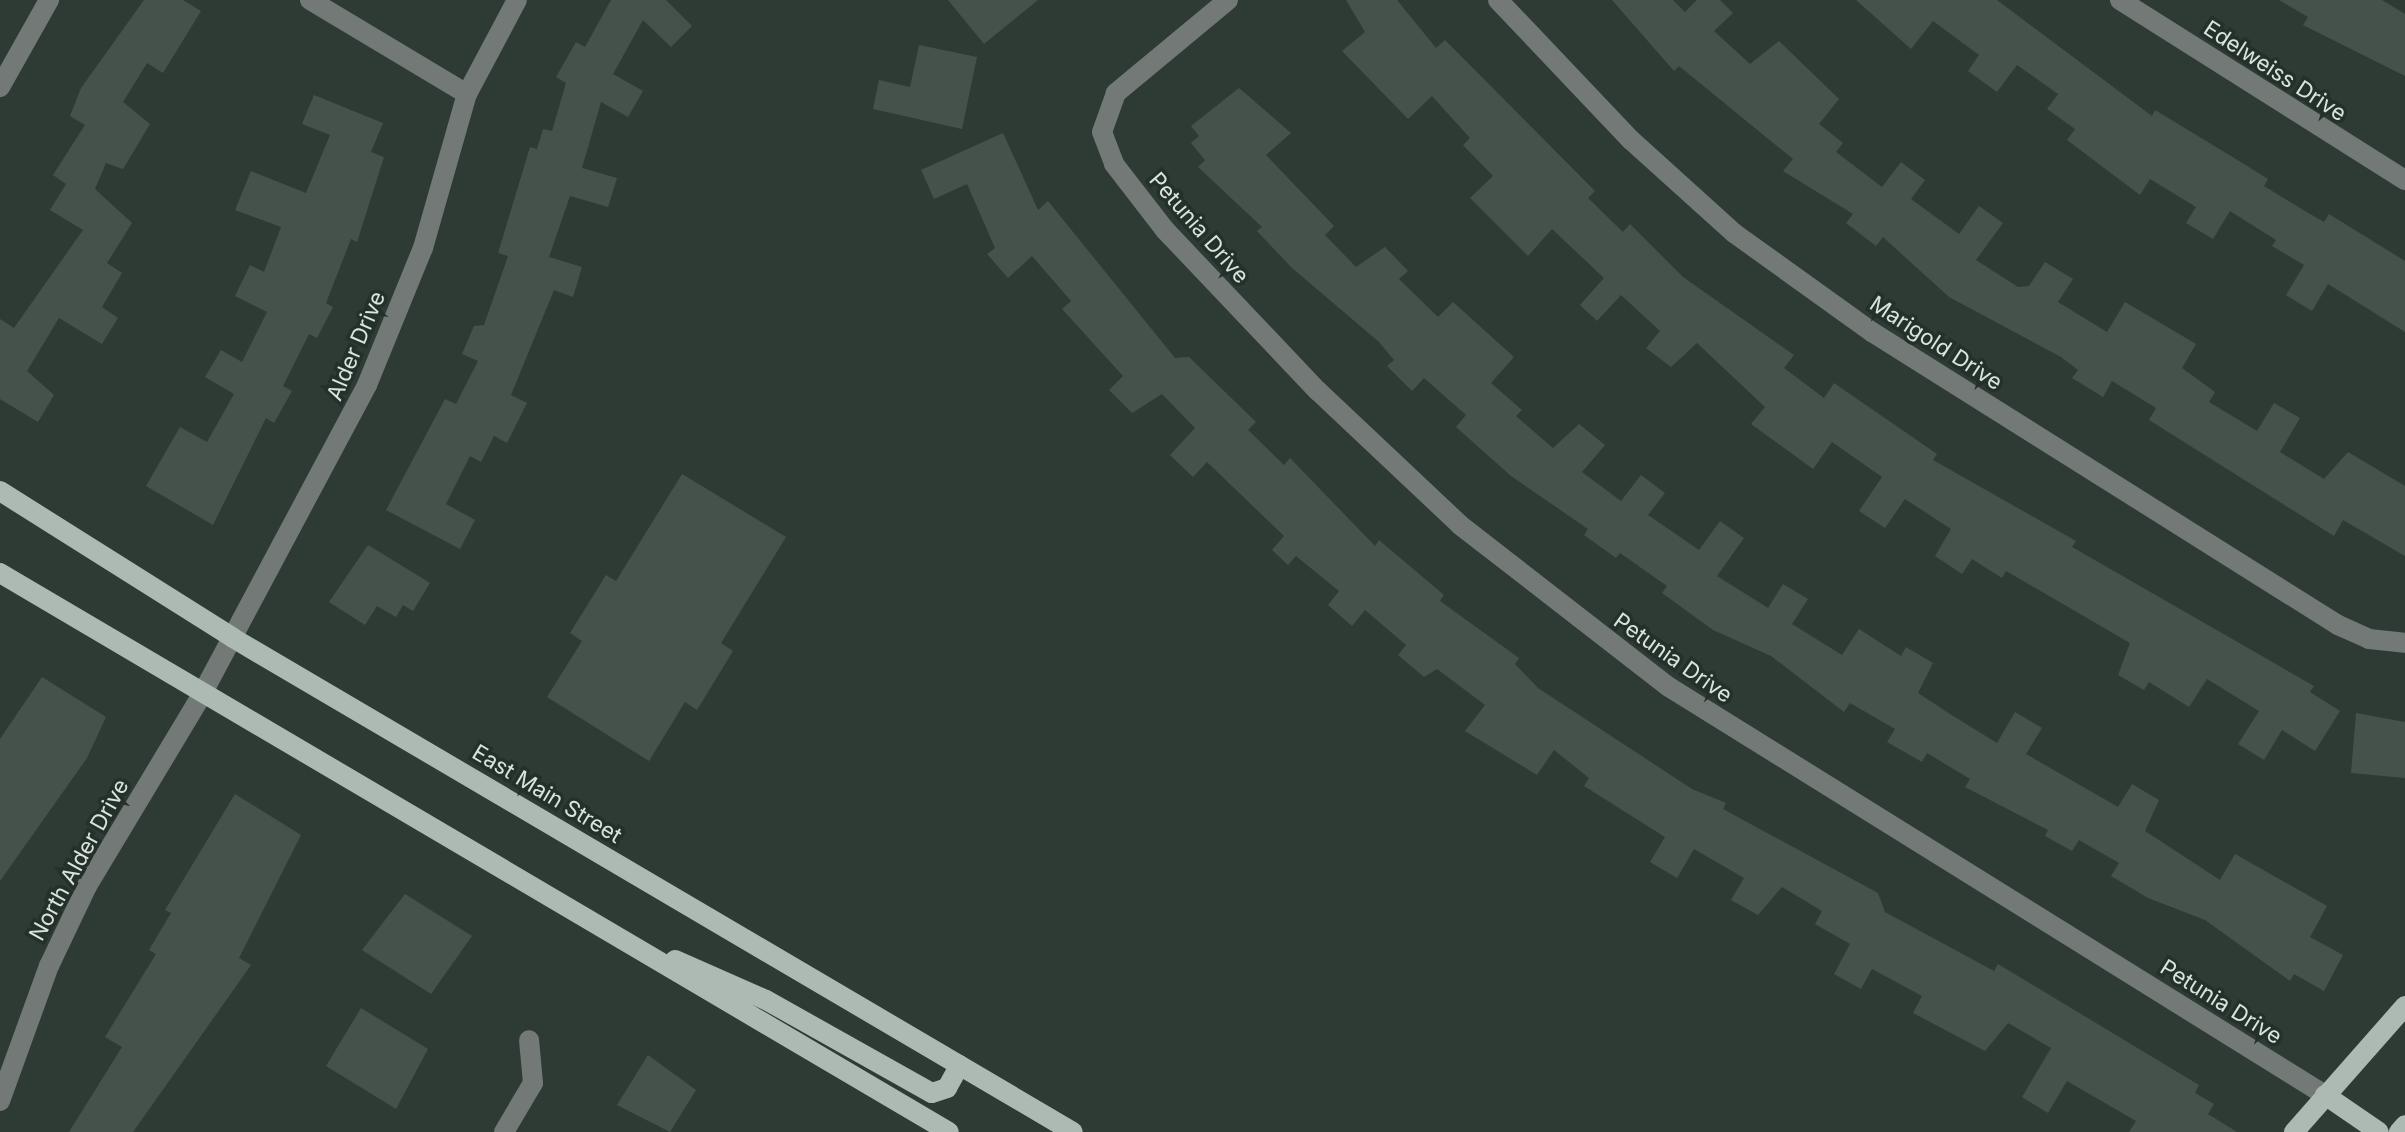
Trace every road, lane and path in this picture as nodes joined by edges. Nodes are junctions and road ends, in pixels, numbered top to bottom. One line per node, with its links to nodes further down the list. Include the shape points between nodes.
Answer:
1 (49, 0): 7 (street)
2 (310, 0): 8 (street)
3 (517, 0): 8 (street, Alder Drive)
4 (1228, 0): 19 (street, Petunia Drive, via 1116,93 1102,132 1114,164 1165,230 1308,381 1460,525 1578,619 1788,766)
5 (1498, 0): 13 (street, Marigold Drive, via 1621,130 1723,222 1872,332 2338,625)
6 (2120, 0): 9 (street, Edelweiss Drive)
7 (0, 87)
8 (467, 94): 12 (street, Alder Drive, via 423,248 367,385)
9 (2405, 180)
10 (0, 491): 12 (main road, East Main Street)
11 (0, 573): 14 (main road)
12 (233, 638): 14 (street, Alder Drive); 18 (main road, East Main Street)
13 (2405, 643)
14 (201, 696): 15 (main road); 20 (street, North Alder Drive, via 87,886)
15 (622, 941): 18 (main road, via 766,1000 932,1093 947,1088); 23 (main road)
16 (2405, 1006): 19 (main road)
17 (529, 1040): 22 (street, via 533,1083)
18 (960, 1065): 24 (main road, East Main Street)
19 (2325, 1095): 25 (main road); 26 (main road)
20 (0, 1101)
21 (2405, 1125): 27 (main road)
22 (504, 1132)
23 (949, 1132)
24 (1073, 1132)
25 (2294, 1132)
26 (2379, 1132)
27 (2399, 1132)

